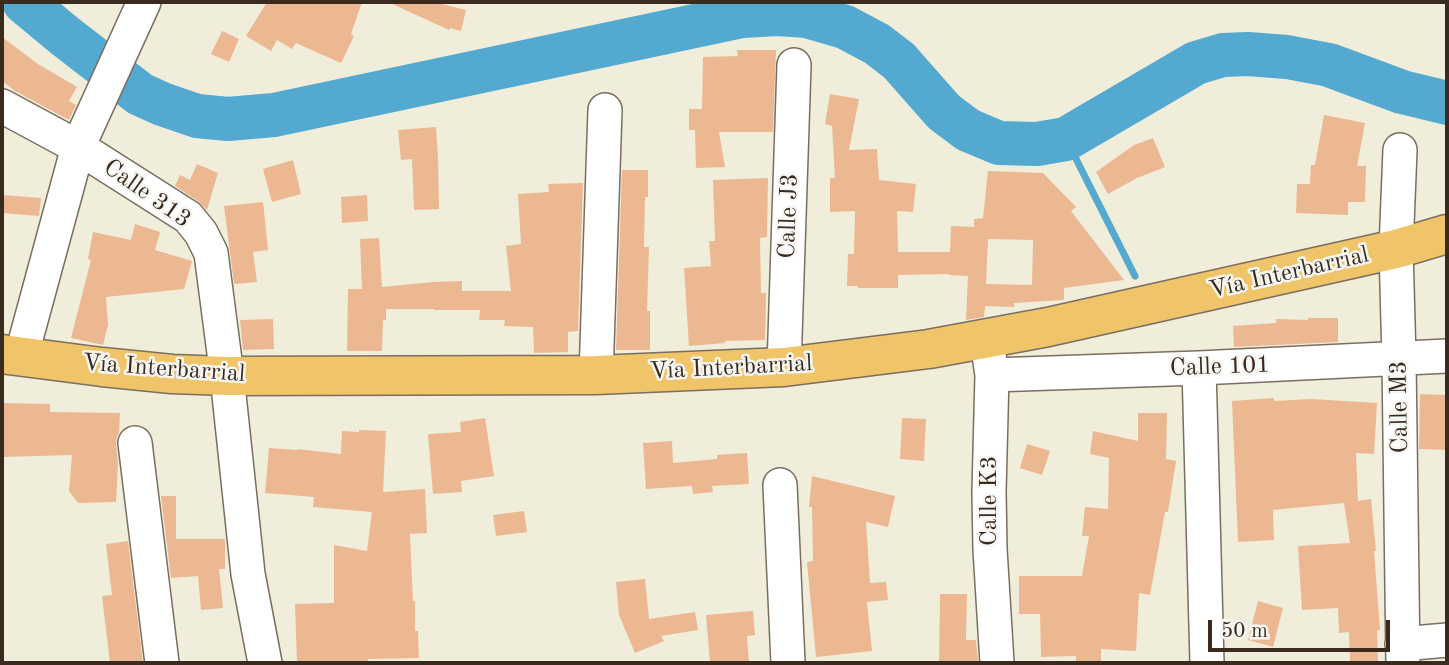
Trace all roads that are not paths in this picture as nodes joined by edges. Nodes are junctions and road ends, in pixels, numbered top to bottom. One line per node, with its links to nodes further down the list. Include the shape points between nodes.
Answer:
1 (144, 2): 5 (street)
2 (794, 65): 13 (street, Calle J3)
3 (2, 106): 5 (street, Calle 313)
4 (605, 110): 15 (street)
5 (78, 147): 9 (street); 16 (street, Calle 313, via 188,217 201,233 211,253)
6 (1399, 150): 8 (street, Calle M3)
7 (1447, 234): 8 (main road, Vía Interbarrial)
8 (1396, 249): 11 (main road, Vía Interbarrial, via 1048,327); 12 (street, Calle M3)
9 (11, 355): 16 (main road, Vía Interbarrial)
10 (1447, 356): 12 (street, Calle 101)
11 (990, 357): 13 (main road, Vía Interbarrial, via 929,349); 14 (street, Calle 101); 24 (street, Calle K3, via 989,503)
12 (1399, 359): 14 (street, Calle 101); 20 (street, Calle M3)
13 (784, 367): 15 (main road, Vía Interbarrial)
14 (1199, 368): 25 (street)
15 (596, 374): 16 (main road, Vía Interbarrial)
16 (227, 376): 22 (street, Calle 313, via 248,573)
17 (135, 443): 21 (street)
18 (780, 485): 23 (street)
19 (1447, 639): 20 (street)
20 (1403, 654)
21 (162, 663)
22 (265, 663)
23 (788, 663)
24 (997, 663)
25 (1207, 663)

